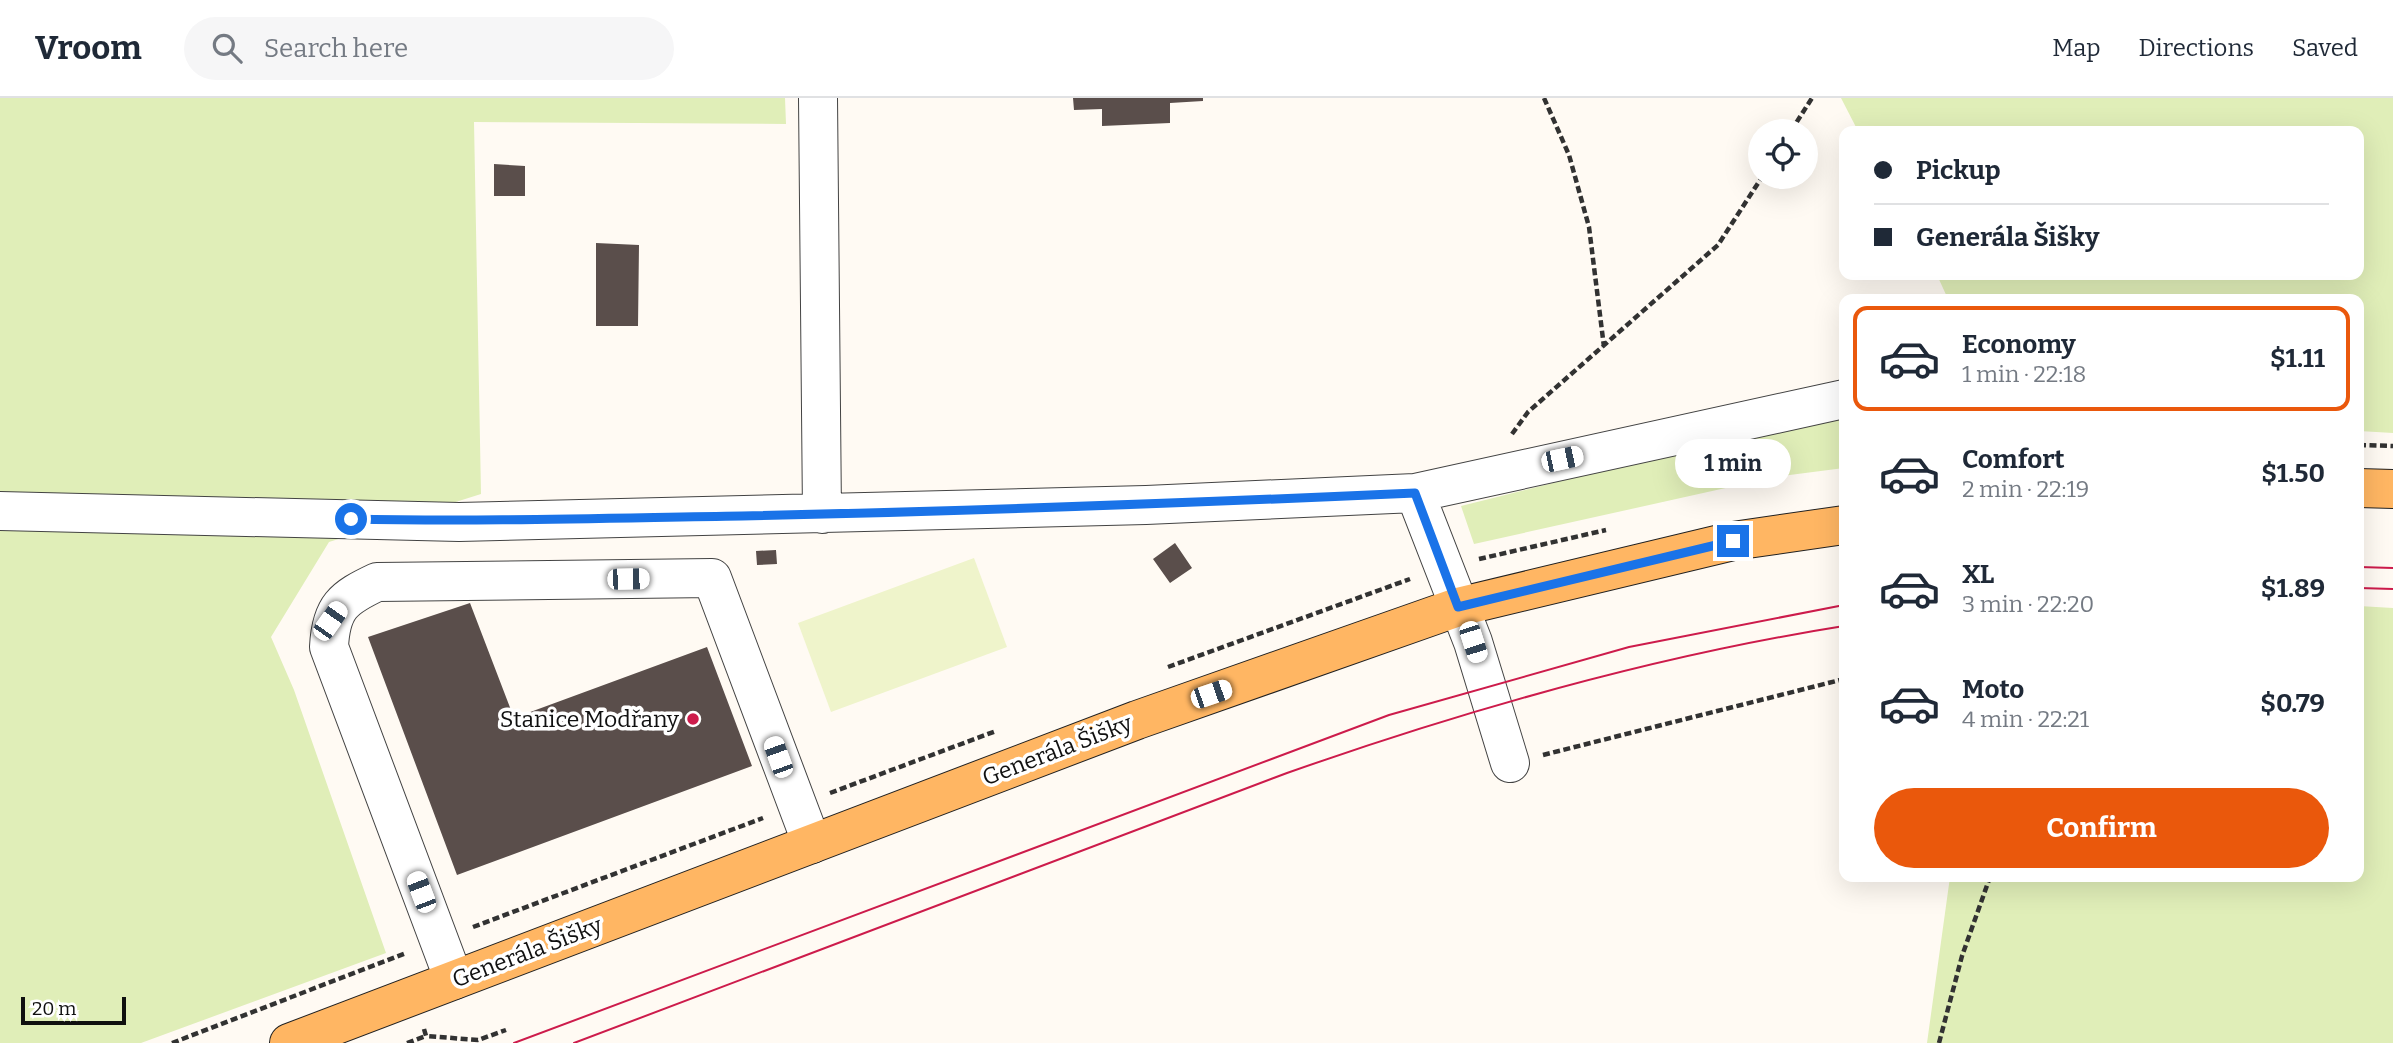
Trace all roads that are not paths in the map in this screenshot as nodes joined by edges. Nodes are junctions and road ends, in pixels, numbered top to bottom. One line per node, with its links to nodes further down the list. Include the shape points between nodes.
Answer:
1 (818, 98): 7 (lane)
2 (1839, 400): 5 (lane)
3 (2364, 488): 4 (main road)
4 (2393, 489)
5 (1415, 493): 7 (lane); 9 (lane)
6 (0, 511): 7 (lane, via 459,522)
7 (822, 514)
8 (1839, 526): 9 (main road, Generála Šišky, via 1733,541)
9 (1458, 607): 10 (lane); 11 (main road, Generála Šišky, via 1136,720)
10 (1510, 763)
11 (813, 844): 12 (main road, Generála Šišky); 12 (lane, via 712,578 377,582 348,595 330,621 329,647)
12 (454, 980): 13 (main road, Generála Šišky)
13 (293, 1042)

